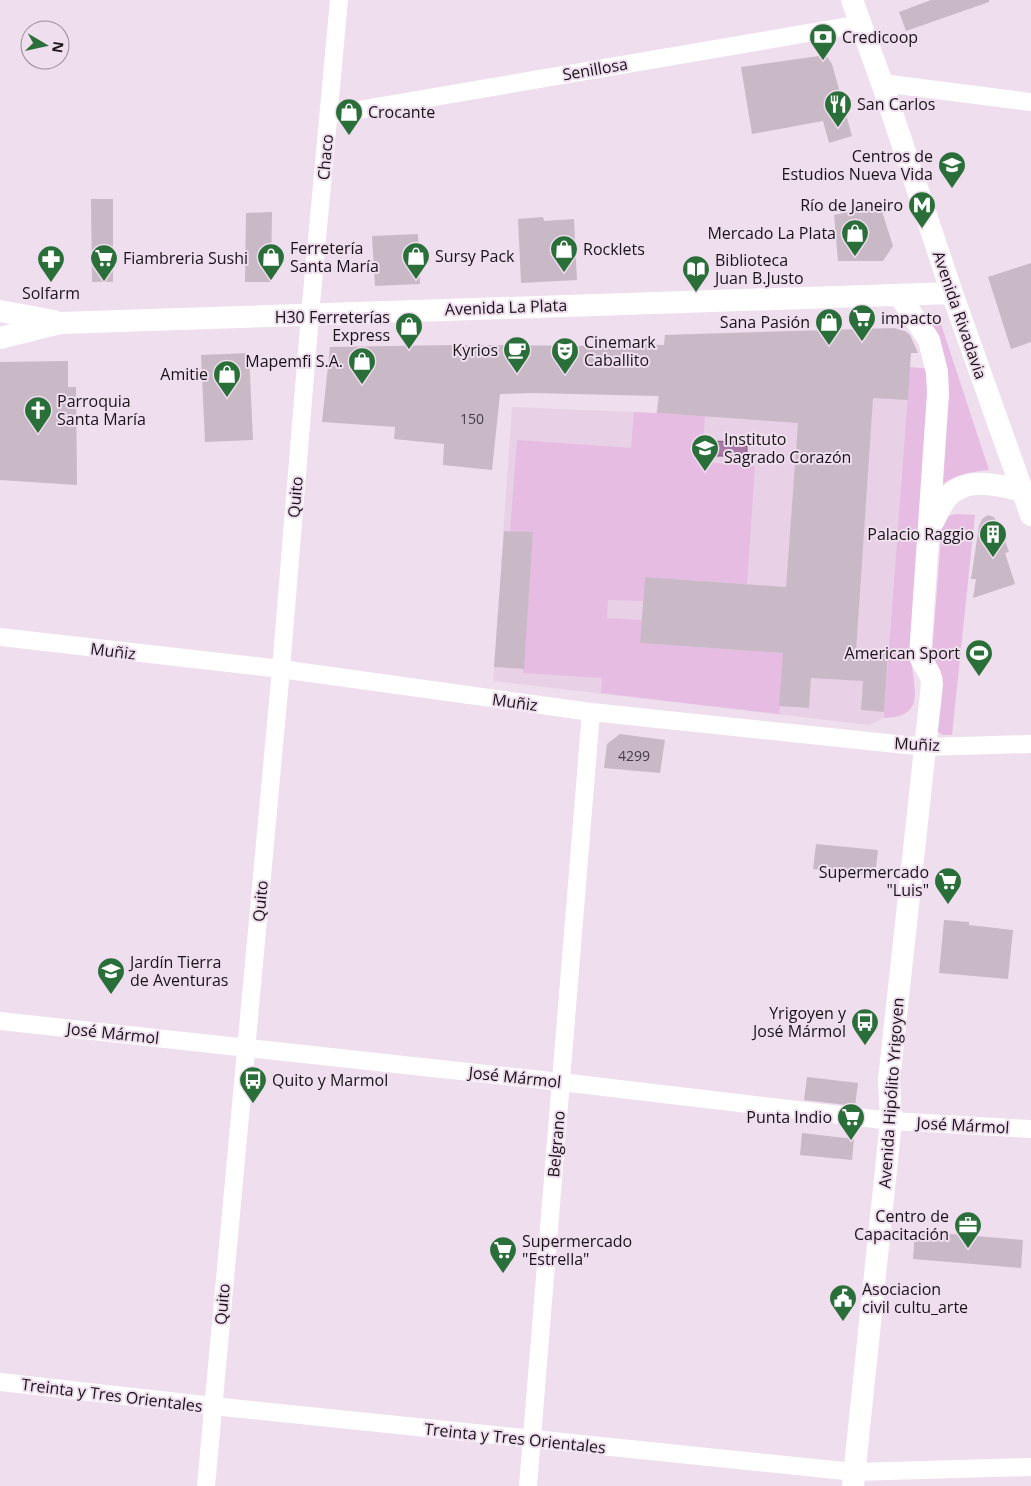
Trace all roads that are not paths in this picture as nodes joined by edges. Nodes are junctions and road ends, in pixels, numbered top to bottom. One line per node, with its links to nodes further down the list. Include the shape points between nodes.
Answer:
1 (339, 0): 6 (street, Chaco)
2 (852, 0): 3 (main road, Avenida Rivadavia)
3 (861, 24): 4 (main road, Avenida Rivadavia); 6 (street, Senillosa)
4 (882, 83): 5 (street); 7 (main road, Avenida Rivadavia)
5 (1031, 102)
6 (329, 114): 10 (street, Chaco)
7 (952, 292): 8 (main road, Avenida La Plata); 13 (main road, Avenida Rivadavia)
8 (899, 295): 10 (main road, Avenida La Plata); 15 (main road, Avenida Hipólito Yrigoyen, via 930,340 937,372)
9 (0, 311): 11 (main road, Avenida La Plata)
10 (310, 315): 11 (main road, Avenida La Plata); 17 (street, Quito)
11 (60, 323): 12 (main road, Avenida La Plata)
12 (0, 338)
13 (1022, 491): 14 (main road, Avenida Rivadavia); 15 (main road, via 986,483 966,486 946,499)
14 (1031, 514)
15 (930, 526): 20 (main road, Avenida Hipólito Yrigoyen, via 920,656 932,677)
16 (0, 637): 17 (street, Muñiz)
17 (281, 669): 18 (street, Muñiz); 22 (street, Quito)
18 (592, 712): 20 (street, Muñiz); 23 (street, Belgrano)
19 (1031, 744): 20 (street, Muñiz)
20 (925, 747): 24 (main road, Avenida Hipólito Yrigoyen, via 889,1080)
21 (0, 1021): 22 (street, José Mármol)
22 (246, 1047): 23 (street, José Mármol); 27 (street, Quito)
23 (561, 1082): 24 (street, José Mármol); 28 (street, Belgrano)
24 (891, 1121): 25 (street, José Mármol); 30 (main road, Avenida Hipólito Yrigoyen)
25 (1031, 1129)
26 (0, 1382): 27 (street, Treinta y Tres Orientales)
27 (212, 1406): 28 (street, Treinta y Tres Orientales); 31 (street, Quito)
28 (532, 1440): 30 (street, Treinta y Tres Orientales); 32 (street, Belgrano)
29 (1031, 1467): 30 (street, Treinta y Tres Orientales)
30 (853, 1479)
31 (206, 1486)
32 (528, 1486)

